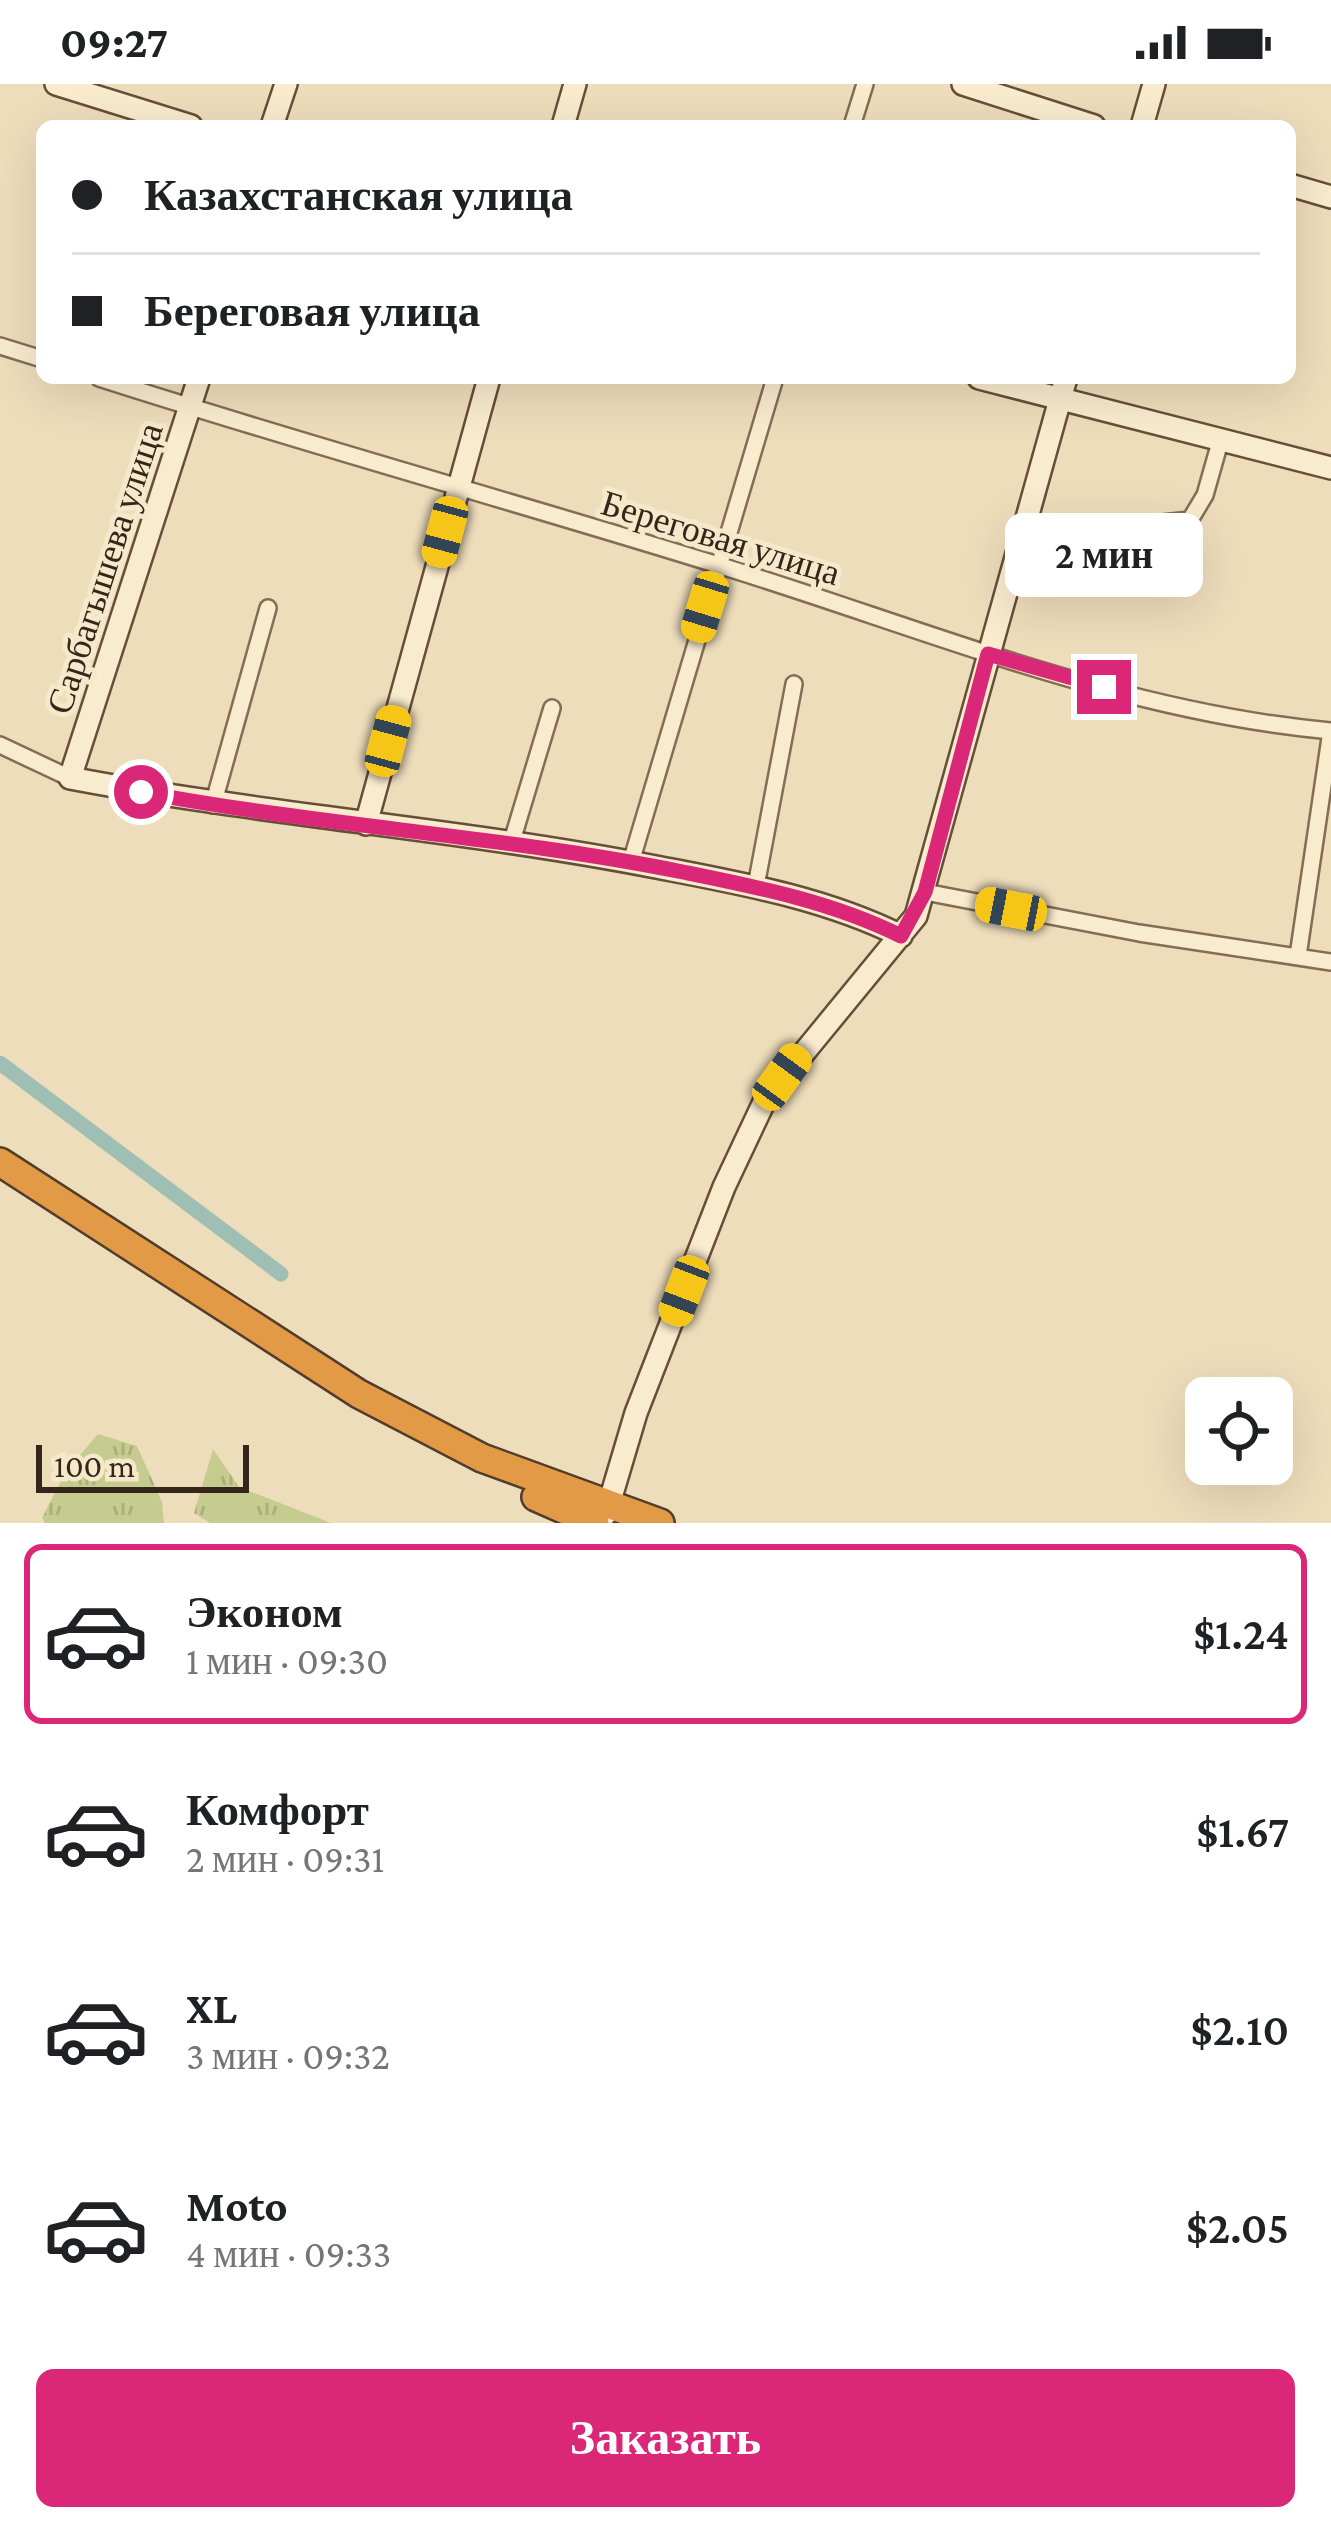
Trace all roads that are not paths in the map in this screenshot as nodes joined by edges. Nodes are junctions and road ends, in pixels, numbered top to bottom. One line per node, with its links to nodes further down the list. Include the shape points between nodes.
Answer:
1 (56, 84): 7 (street)
2 (286, 84): 8 (street)
3 (575, 84): 9 (street)
4 (865, 84): 10 (street)
5 (963, 84): 11 (street)
6 (1154, 84): 12 (street)
7 (172, 120)
8 (274, 120)
9 (565, 120)
10 (854, 120)
11 (1075, 120)
12 (1144, 120)
13 (1296, 187): 14 (street)
14 (1331, 197)
15 (0, 346): 16 (street)
16 (36, 357)
17 (117, 384): 24 (street, Береговая улица)
18 (198, 384): 24 (street, Сарбагышева улица)
19 (487, 384): 27 (street)
20 (773, 384): 29 (street)
21 (998, 384): 23 (street)
22 (1064, 384): 23 (street)
23 (1059, 403): 25 (street); 31 (street)
24 (191, 408): 27 (street, Береговая улица); 36 (street, Сарбагышева улица)
25 (1220, 442): 26 (street); 28 (street, via 1190,520)
26 (1331, 468)
27 (456, 490): 29 (street, Береговая улица); 38 (street)
28 (1144, 525)
29 (718, 565): 31 (street, Береговая улица); 40 (street)
30 (268, 608): 37 (street)
31 (988, 654): 34 (street, Береговая улица, via 1181,709); 42 (street)
32 (794, 684): 41 (street)
33 (552, 708): 39 (street)
34 (1331, 731): 44 (street)
35 (0, 745): 36 (street)
36 (70, 778): 37 (street)
37 (213, 805): 38 (street)
38 (366, 824): 39 (street)
39 (512, 841): 40 (street)
40 (631, 862): 41 (street)
41 (755, 886): 43 (street)
42 (925, 892): 43 (street); 44 (street)
43 (901, 936): 48 (street, via 765,1100)
44 (1298, 956): 45 (street)
45 (1331, 962)
46 (0, 1162): 48 (highway, via 359,1394)
47 (0, 1183): 48 (highway, via 351,1408 457,1463)
48 (602, 1517): 49 (highway)
49 (660, 1523)

